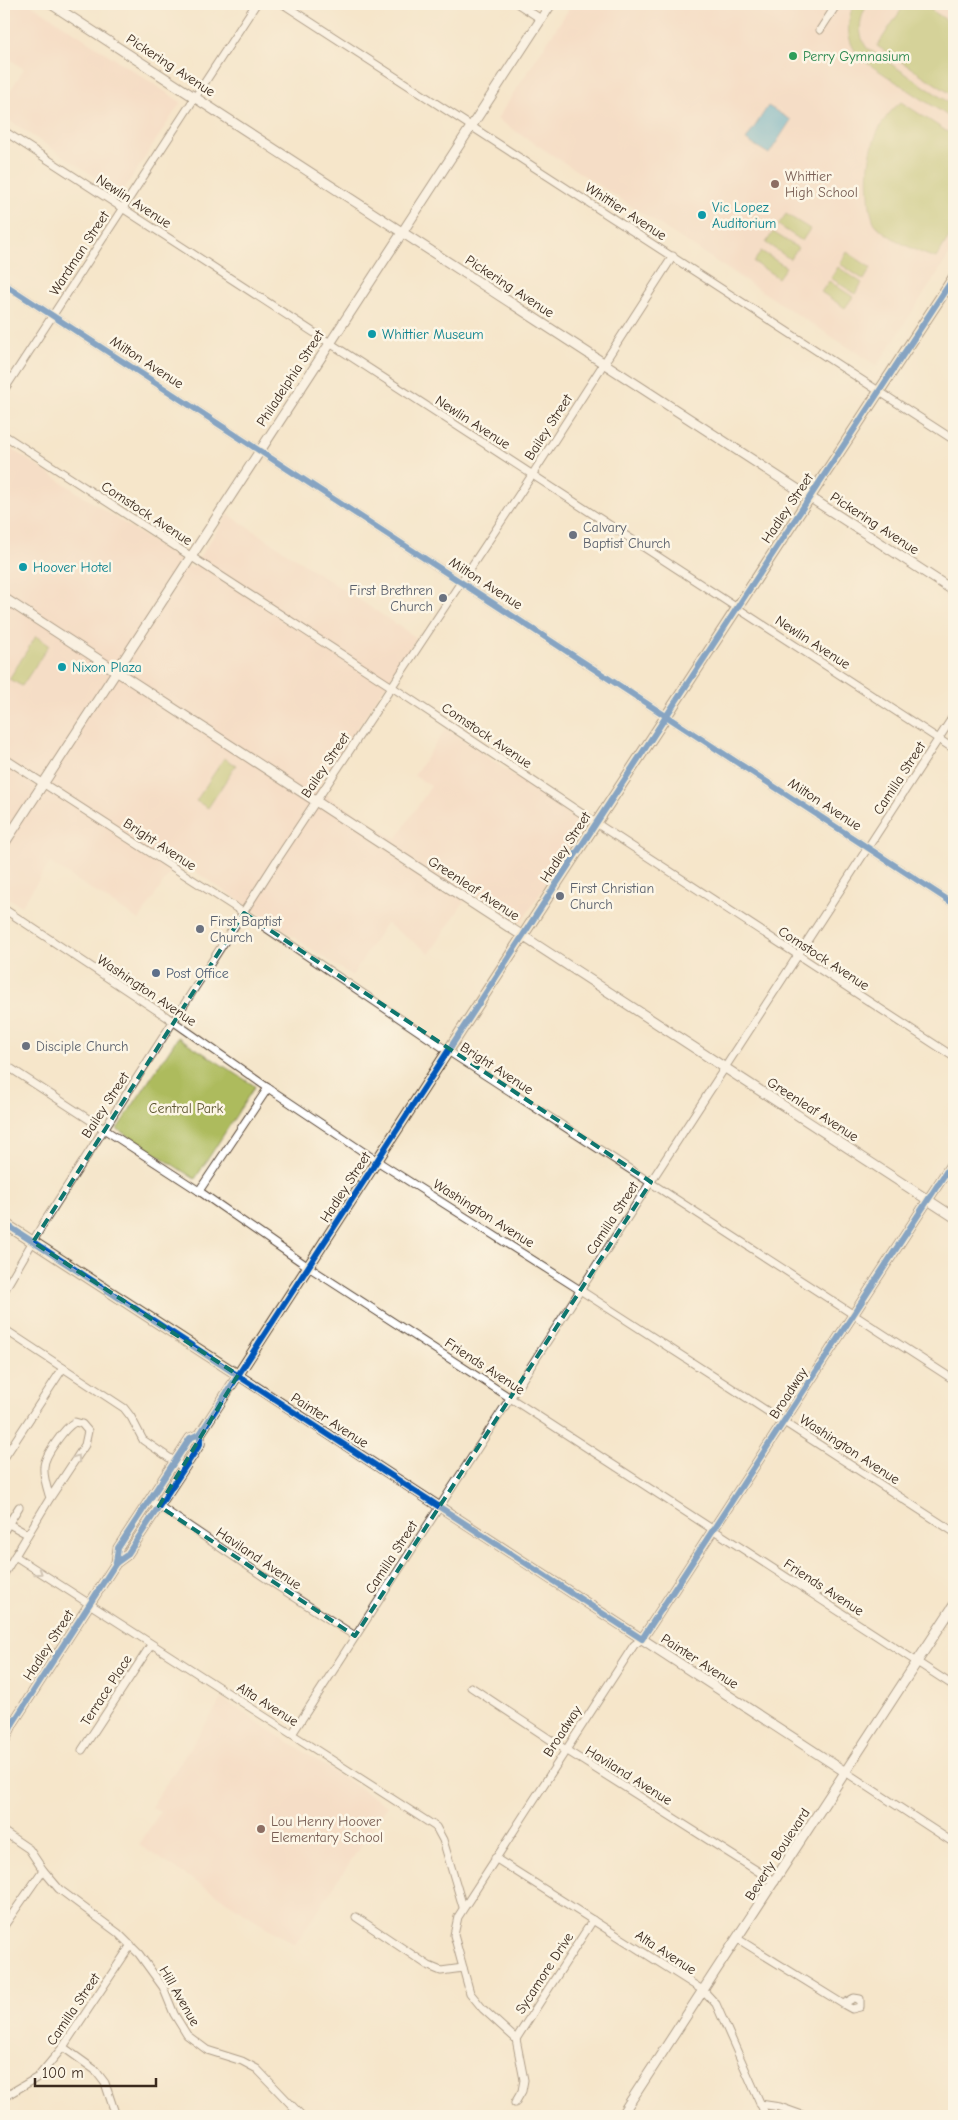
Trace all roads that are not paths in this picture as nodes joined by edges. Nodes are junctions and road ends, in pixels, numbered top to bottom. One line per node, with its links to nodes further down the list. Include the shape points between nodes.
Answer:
1 (51, 4): 9 (street, Pickering Avenue)
2 (256, 4): 9 (street, Wardman Street)
3 (283, 4): 10 (street, Whittier Avenue)
4 (518, 4): 7 (street)
5 (551, 4): 7 (street, Philadelphia Street)
6 (837, 4): 8 (street)
7 (541, 19): 10 (street, Philadelphia Street)
8 (820, 30)
9 (195, 96): 12 (street, Wardman Street); 13 (street, Pickering Avenue)
10 (472, 126): 13 (street, Philadelphia Street); 14 (street, Whittier Avenue)
11 (4, 131): 12 (street, Newlin Avenue)
12 (123, 208): 17 (street, Wardman Street); 18 (street, Newlin Avenue)
13 (402, 232): 18 (street, Philadelphia Street); 19 (street, Pickering Avenue)
14 (673, 256): 19 (street, Bailey Street); 21 (street, Whittier Avenue)
15 (953, 282): 21 (main road, Hadley Street)
16 (4, 284): 17 (street, Milton Avenue)
17 (52, 316): 20 (street, Wardman Street); 24 (street, Milton Avenue)
18 (329, 344): 24 (street, Philadelphia Street); 25 (street, Newlin Avenue)
19 (604, 363): 25 (street, Bailey Street); 26 (street, Pickering Avenue)
20 (4, 390)
21 (880, 391): 23 (street, Whittier Avenue); 26 (main road, Hadley Street)
22 (4, 435): 27 (street, Comstock Avenue)
23 (954, 440)
24 (260, 450): 27 (street, Philadelphia Street); 28 (street, Milton Avenue)
25 (532, 475): 28 (street, Bailey Street); 31 (street, Newlin Avenue)
26 (810, 497): 29 (street, Pickering Avenue); 31 (main road, Hadley Street)
27 (191, 557): 32 (street, Philadelphia Street); 33 (street, Comstock Avenue)
28 (461, 582): 33 (street, Bailey Street); 34 (street, Milton Avenue)
29 (954, 591)
30 (4, 598): 32 (street, Greenleaf Avenue)
31 (737, 607): 34 (main road, Hadley Street); 36 (street, Newlin Avenue)
32 (116, 671): 39 (street, Philadelphia Street); 40 (street, Greenleaf Avenue)
33 (392, 687): 40 (street, Bailey Street); 41 (street, Comstock Avenue)
34 (667, 716): 41 (main road, Hadley Street); 43 (street, Milton Avenue)
35 (954, 716): 36 (street, Camilla Street)
36 (939, 739): 37 (street, Newlin Avenue); 43 (street, Camilla Street)
37 (954, 749)
38 (4, 758): 39 (street, Bright Avenue)
39 (43, 784): 42 (street, Philadelphia Street); 46 (street, Bright Avenue)
40 (316, 802): 46 (street, Bailey Street); 47 (street, Greenleaf Avenue)
41 (596, 823): 47 (main road, Hadley Street); 48 (street, Comstock Avenue)
42 (4, 844)
43 (868, 847): 44 (street, Milton Avenue); 48 (street, Camilla Street)
44 (954, 904)
45 (4, 910): 49 (street, Washington Avenue)
46 (244, 913): 49 (street, Bailey Street); 50 (street, Bright Avenue)
47 (522, 936): 50 (main road, Hadley Street); 53 (street, Greenleaf Avenue)
48 (798, 955): 51 (street, Comstock Avenue); 53 (street, Camilla Street)
49 (174, 1023): 54 (street, Washington Avenue); 55 (street, Bailey Street)
50 (448, 1051): 57 (main road, Hadley Street); 58 (street, Bright Avenue)
51 (954, 1057)
52 (4, 1064): 55 (street, Friends Avenue)
53 (725, 1068): 58 (street, Camilla Street); 60 (street, Greenleaf Avenue)
54 (268, 1088): 57 (street, Washington Avenue); 59 (street)
55 (104, 1130): 59 (street, Friends Avenue); 63 (street, Bailey Street)
56 (954, 1160): 60 (street, Broadway)
57 (377, 1161): 64 (main road, Hadley Street); 65 (street, Washington Avenue)
58 (651, 1182): 65 (street, Camilla Street); 67 (street, Bright Avenue)
59 (199, 1191): 64 (street, Friends Avenue)
60 (928, 1200): 61 (street, Greenleaf Avenue); 67 (street, Broadway)
61 (954, 1217)
62 (4, 1223): 63 (main road, Painter Avenue)
63 (33, 1242): 66 (street, Bailey Street); 70 (main road, Painter Avenue)
64 (307, 1266): 70 (main road, Hadley Street); 72 (street, Friends Avenue)
65 (580, 1290): 72 (street, Camilla Street); 73 (street, Washington Avenue)
66 (4, 1291)
67 (853, 1315): 71 (street, Bright Avenue); 73 (street, Broadway)
68 (4, 1329): 69 (street)
69 (63, 1368): 75 (street); 76 (street, via 124,1408 143,1440)
70 (238, 1375): 74 (street, Hadley Street); 81 (street, Painter Avenue)
71 (954, 1380)
72 (510, 1397): 81 (street, Camilla Street); 84 (street, Friends Avenue)
73 (784, 1421): 84 (street, Broadway); 86 (street, Washington Avenue)
74 (200, 1434): 76 (street, Hadley Street, via 190,1438); 77 (street, Hadley Street, via 200,1444)
75 (4, 1458)
76 (175, 1462): 77 (street); 79 (street, Hadley Street)
77 (184, 1468): 80 (street, Hadley Street)
78 (50, 1498): 78 (street, one-way to 78, via 85,1445 88,1431 82,1424 74,1422 66,1428 44,1463); 87 (street)
79 (150, 1500): 80 (street, Haviland Avenue); 89 (street, Hadley Street, via 118,1548)
80 (159, 1506): 89 (street, Hadley Street, via 127,1556); 93 (street, Haviland Avenue)
81 (439, 1506): 93 (street, Camilla Street); 94 (street, Painter Avenue)
82 (20, 1507): 83 (street)
83 (9, 1524): 85 (street); 87 (street)
84 (714, 1530): 94 (street, Broadway); 96 (street, Friends Avenue)
85 (4, 1531)
86 (954, 1532)
87 (27, 1534): 88 (street)
88 (15, 1556): 90 (street); 91 (street, Alta Avenue, one-way to 91)
89 (116, 1563): 91 (street, Hadley Street)
90 (4, 1574)
91 (90, 1604): 95 (street, Alta Avenue); 100 (street, Hadley Street)
92 (954, 1605): 96 (street, Beverly Boulevard)
93 (355, 1636): 101 (street, Camilla Street)
94 (642, 1639): 104 (street, Broadway, via 634,1646); 105 (street, Painter Avenue)
95 (151, 1644): 101 (street, Alta Avenue); 103 (street, Terrace Place)
96 (917, 1662): 97 (street, Friends Avenue); 105 (street, Beverly Boulevard)
97 (954, 1686)
98 (471, 1687): 104 (street, Haviland Avenue)
99 (4, 1718): 100 (street)
100 (12, 1723): 102 (street, Hadley Street)
101 (292, 1734): 111 (street, Alta Avenue, via 436,1827)
102 (4, 1742)
103 (82, 1750)
104 (566, 1750): 108 (street, Broadway); 110 (street, Haviland Avenue)
105 (846, 1773): 107 (street, Painter Avenue); 110 (street, Beverly Boulevard)
106 (4, 1832): 109 (street, Hill Avenue, via 29,1849)
107 (954, 1843)
108 (495, 1858): 111 (street, Broadway); 113 (street, Alta Avenue)
109 (43, 1870): 114 (street); 116 (street, Hill Avenue, via 59,1889)
110 (775, 1882): 115 (street, Beverly Boulevard)
111 (463, 1907): 117 (street, Broadway, via 454,1934)
112 (356, 1917): 117 (street, via 429,1966 441,1970)
113 (593, 1920): 118 (street, Alta Avenue); 120 (street, Sycamore Drive)
114 (4, 1926)
115 (738, 1939): 118 (street, Beverly Boulevard); 119 (street)
116 (131, 1945): 121 (street, Camilla Street); 126 (street, Hill Avenue, via 163,1987 187,2035 207,2050 257,2069)
117 (463, 1968): 120 (street, Broadway, via 476,2002)
118 (704, 1991): 124 (street, Alta Avenue, via 716,2004); 127 (street, Beverly Boulevard)
119 (843, 2004)
120 (516, 2039): 123 (street, via 524,2080)
121 (63, 2047): 122 (street, Camilla Street, via 38,2077); 125 (street, via 95,2070 104,2083)
122 (4, 2097)
123 (515, 2103)
124 (760, 2104): 128 (street, Alta Avenue); 129 (street)
125 (116, 2116)
126 (302, 2116)
127 (621, 2116)
128 (766, 2116)
129 (805, 2116)

